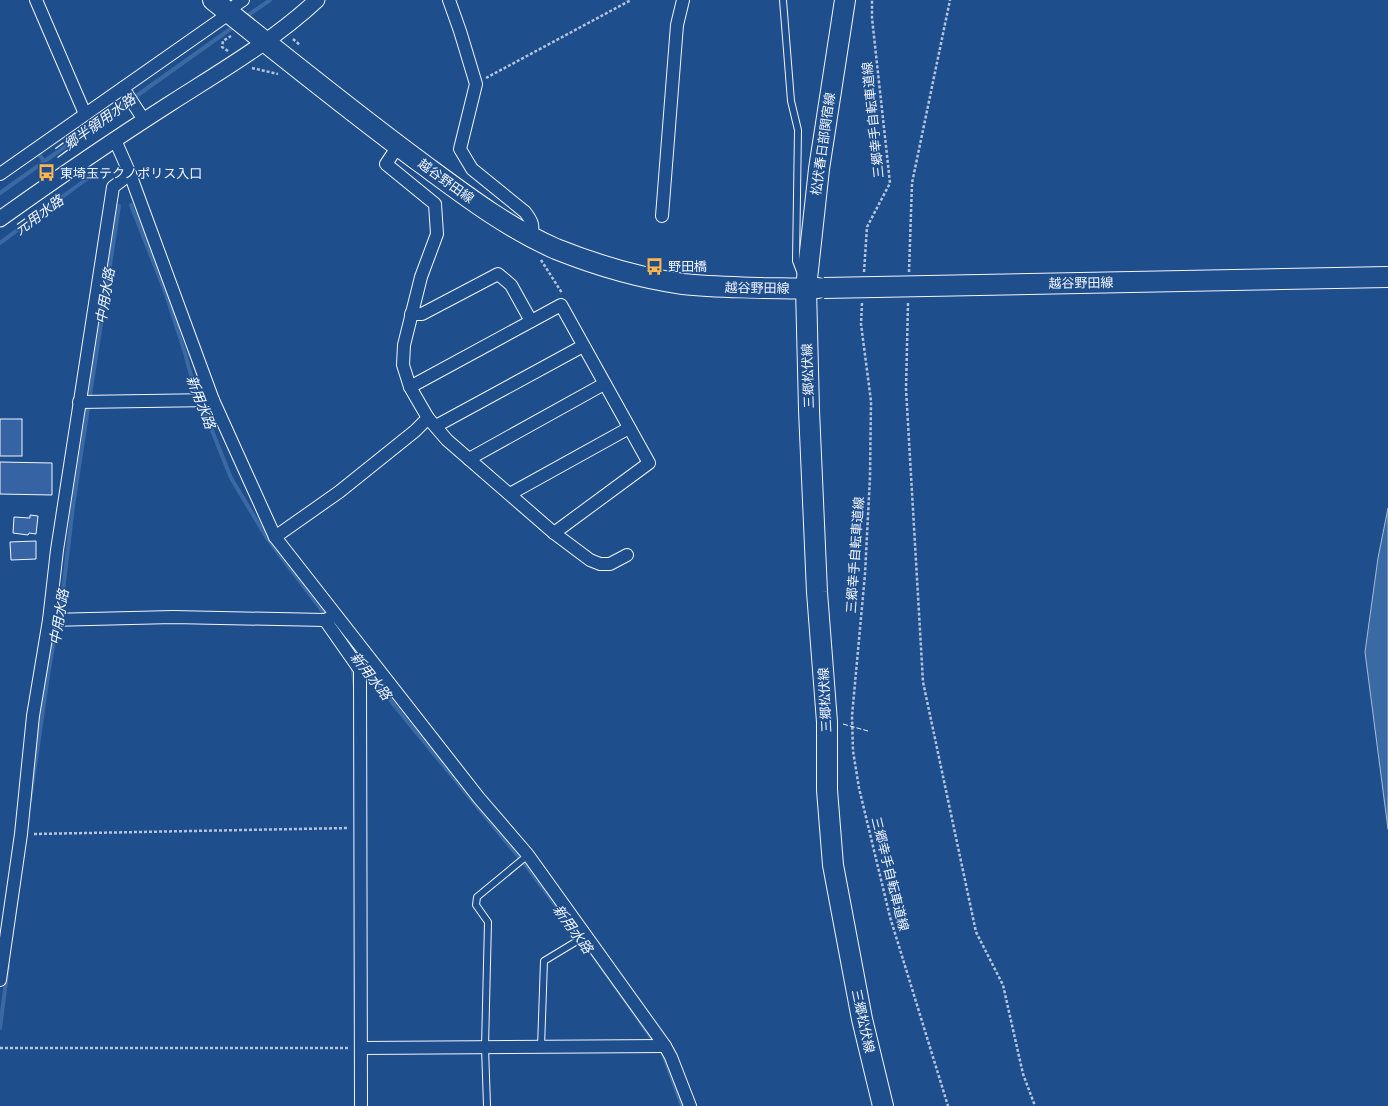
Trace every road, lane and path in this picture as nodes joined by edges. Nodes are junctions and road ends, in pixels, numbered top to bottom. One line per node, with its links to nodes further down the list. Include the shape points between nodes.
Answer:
1 (36, 0): 15 (street)
2 (213, 0): 11 (main road, 越谷野田線)
3 (317, 0): 12 (street, via 296,20)
4 (449, 0): 13 (street)
5 (631, 0): 13 (path)
6 (683, 0): 21 (street, via 677,25)
7 (783, 0): 28 (lane, via 791,101 798,130 796,261)
8 (845, 0): 28 (main road, 松伏春日部関宿線, via 819,169)
9 (872, 0): 26 (path, 三郷幸手自転車道線, via 890,183 867,227)
10 (950, 0): 27 (path, via 912,182)
11 (237, 4): 12 (main road, 越谷野田線); 14 (street)
12 (266, 42): 16 (street); 18 (main road, 越谷野田線)
13 (476, 84): 23 (street, via 460,149 472,169 525,212 531,220)
14 (125, 91): 15 (street); 16 (street)
15 (85, 114): 19 (street)
16 (141, 115): 17 (street)
17 (115, 140): 20 (street); 22 (street)
18 (398, 146): 23 (main road, 越谷野田線, via 499,218); 32 (street, via 386,164 435,204 437,234)
19 (0, 174)
20 (130, 174): 37 (street); 38 (street, via 113,187)
21 (662, 216)
22 (0, 219)
23 (531, 237): 28 (main road, 越谷野田線, via 606,267 683,284)
24 (538, 256): 29 (path)
25 (1388, 277): 28 (main road, 越谷野田線, bridge)
26 (864, 278)
27 (909, 278)
28 (815, 288): 61 (main road, 三郷松伏線, via 809,410 823,657 827,790 833,865 862,1019)
29 (565, 299)
30 (862, 301): 62 (path, 三郷幸手自転車道線, via 861,324 871,401 870,477 865,574 852,716 853,751 859,788 890,917)
31 (908, 302): 63 (path, via 906,389 923,682 976,932 1003,985 1023,1074)
32 (411, 314): 33 (street, via 422,314 498,274 511,285); 36 (street, via 403,358)
33 (531, 321): 34 (street, via 561,305); 36 (street)
34 (583, 346): 35 (street); 39 (street)
35 (604, 384): 40 (street); 41 (street)
36 (410, 387): 39 (street)
37 (213, 400): 38 (street); 44 (street)
38 (79, 402): 47 (street)
39 (432, 422): 41 (street, via 447,440); 44 (street, via 415,431 338,492)
40 (629, 428): 42 (street); 43 (street, via 649,463)
41 (469, 459): 42 (street)
42 (510, 494): 43 (street)
43 (554, 533): 45 (street, via 590,560 600,564 610,564)
44 (275, 537): 46 (street)
45 (627, 555)
46 (330, 618): 47 (street, via 173,617); 48 (street, via 360,670); 50 (street)
47 (49, 620): 49 (street, via 33,716)
48 (360, 828): 49 (path); 57 (street)
49 (21, 834): 52 (street)
50 (528, 855): 51 (street); 54 (lane, via 477,897 476,905 488,922)
51 (587, 935): 53 (street); 55 (lane, via 544,961)
52 (0, 980)
53 (665, 1046): 55 (street); 60 (street)
54 (485, 1047): 55 (street); 57 (street); 59 (lane)
55 (541, 1047)
56 (0, 1048): 57 (path)
57 (361, 1048): 58 (street)
58 (361, 1106)
59 (487, 1106)
60 (690, 1106)
61 (883, 1106)
62 (948, 1106)
63 (1036, 1106)

